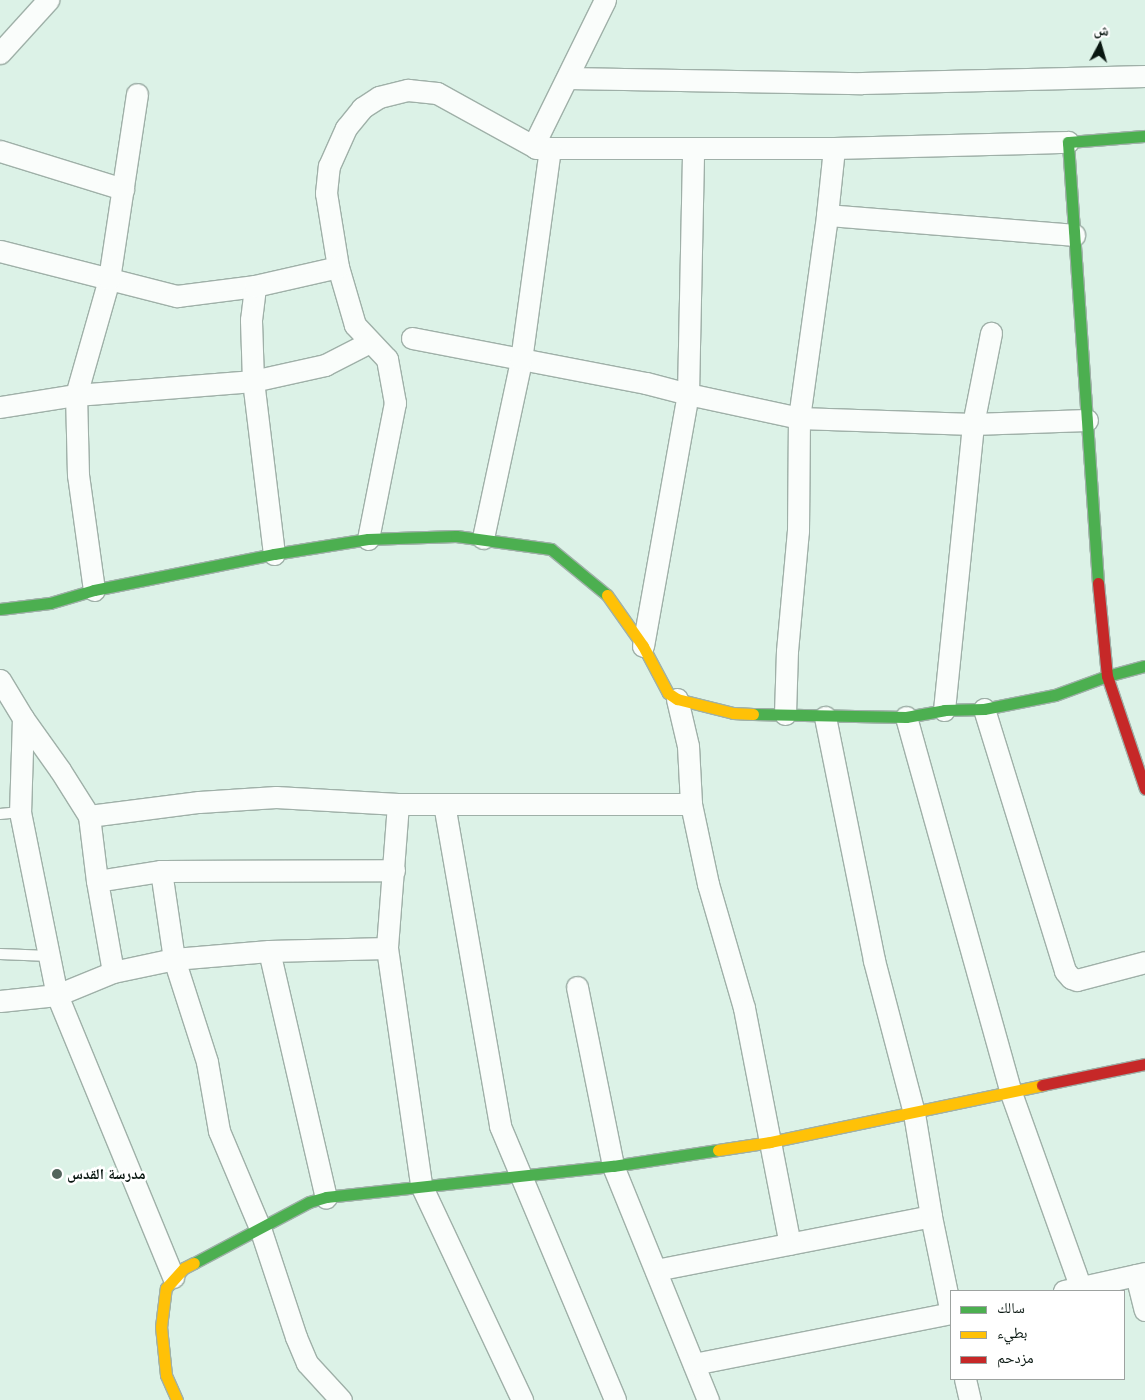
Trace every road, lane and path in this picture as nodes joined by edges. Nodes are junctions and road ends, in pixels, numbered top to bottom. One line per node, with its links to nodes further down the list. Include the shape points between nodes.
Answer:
1 (48, 0): 3 (street)
2 (605, 0): 5 (street)
3 (0, 54)
4 (1145, 76): 5 (street, via 862,83)
5 (568, 78): 9 (street, via 536,140)
6 (138, 94): 13 (street)
7 (1145, 136): 8 (street)
8 (1068, 142): 11 (street); 15 (street)
9 (543, 148): 10 (street); 17 (street, via 438,93 408,90 380,97 362,108 346,128 328,166 326,194); 23 (street)
10 (693, 148): 11 (street); 25 (street)
11 (834, 148): 14 (street)
12 (0, 151): 13 (street)
13 (123, 189): 18 (street)
14 (827, 215): 15 (street); 28 (street)
15 (1074, 235): 29 (street)
16 (0, 251): 18 (street)
17 (338, 267): 19 (street); 22 (street, via 356,325)
18 (109, 279): 19 (street, via 177,296); 26 (street)
19 (255, 286): 24 (street, via 251,320)
20 (991, 333): 30 (street)
21 (412, 338): 23 (street)
22 (370, 342): 24 (street, via 325,365); 32 (street, via 387,359 396,402)
23 (522, 360): 25 (street); 31 (street)
24 (253, 381): 26 (street); 33 (street)
25 (688, 394): 28 (street); 36 (street)
26 (76, 395): 27 (street); 34 (street, via 78,475)
27 (0, 407)
28 (799, 418): 30 (street); 43 (street, via 798,531)
29 (1086, 420): 30 (street); 38 (street)
30 (973, 424): 42 (street)
31 (483, 538): 32 (street); 36 (street, via 551,549 609,597)
32 (368, 539): 33 (street)
33 (274, 554): 34 (street)
34 (94, 590): 35 (street, via 50,603)
35 (0, 609)
36 (643, 646): 40 (street, via 668,693)
37 (1145, 666): 38 (street)
38 (1107, 676): 41 (street, via 1055,695); 47 (street)
39 (0, 680): 45 (street)
40 (676, 699): 43 (street, via 733,713); 50 (street, via 688,746)
41 (984, 708): 42 (street); 61 (street, via 1069,977 1077,980)
42 (944, 710): 44 (street)
43 (785, 714): 46 (street)
44 (906, 717): 46 (street); 67 (street)
45 (23, 718): 51 (street); 52 (street)
46 (825, 718): 68 (street, via 874,960)
47 (1145, 789)
48 (398, 804): 49 (street); 52 (street, via 276,797 199,802); 53 (street)
49 (444, 804): 50 (street); 71 (street, via 500,1126)
50 (691, 804): 69 (street, via 708,884 744,1008)
51 (10, 813): 59 (street)
52 (90, 816): 55 (street)
53 (394, 870): 54 (street); 56 (street)
54 (161, 871): 55 (street); 60 (street)
55 (97, 881): 62 (street)
56 (388, 948): 57 (street); 72 (street)
57 (269, 951): 60 (street); 73 (street)
58 (0, 954): 59 (lane)
59 (49, 956): 64 (street)
60 (174, 959): 62 (street); 75 (street, via 207,1062 219,1130)
61 (1145, 962)
62 (113, 972): 64 (street)
63 (577, 987): 70 (street)
64 (57, 996): 65 (street); 79 (street)
65 (0, 1001)
66 (1143, 1071): 67 (street)
67 (1011, 1093): 68 (street); 80 (street)
68 (914, 1113): 69 (street); 74 (street)
69 (770, 1142): 70 (street); 76 (street)
70 (614, 1166): 71 (street); 77 (street)
71 (521, 1176): 72 (street); 89 (street)
72 (421, 1185): 73 (street); 88 (street)
73 (326, 1197): 75 (street, via 309,1202)
74 (931, 1216): 76 (street); 81 (street)
75 (260, 1228): 79 (street); 87 (street, via 307,1363)
76 (790, 1244): 77 (street)
77 (656, 1270): 84 (street)
78 (1140, 1274): 80 (street); 82 (street)
79 (173, 1277): 86 (street, via 166,1288 162,1327 166,1375)
80 (1072, 1290)
81 (950, 1308)
82 (1145, 1310)
83 (950, 1313): 84 (street)
84 (694, 1364): 90 (street)
85 (965, 1380): 91 (street)
86 (177, 1400)
87 (341, 1400)
88 (522, 1400)
89 (615, 1400)
90 (708, 1400)
91 (970, 1400)

